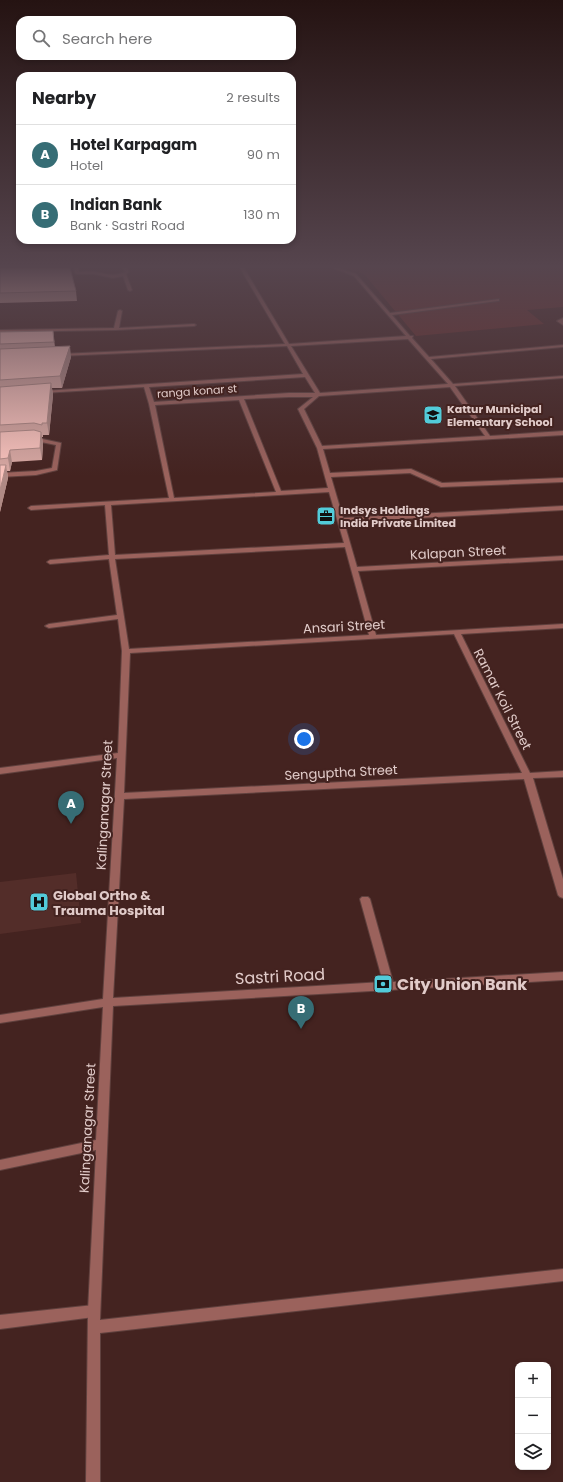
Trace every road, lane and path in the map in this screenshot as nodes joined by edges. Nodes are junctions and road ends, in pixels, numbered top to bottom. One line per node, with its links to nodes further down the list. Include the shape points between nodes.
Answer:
1 (283, 337): 4 (street)
2 (409, 337): 4 (street)
3 (411, 337): 7 (street)
4 (288, 345): 6 (street); 8 (street)
5 (563, 346): 7 (street)
6 (56, 356)
7 (428, 358): 11 (street)
8 (306, 375): 10 (street); 13 (street)
9 (563, 377): 11 (street, ranga konar st)
10 (146, 385): 12 (street); 15 (street)
11 (452, 386): 13 (street, ranga konar st); 17 (street)
12 (38, 393)
13 (318, 395): 14 (street, ranga konar st); 19 (street, via 301,409)
14 (241, 398): 15 (street, ranga konar st); 24 (street)
15 (152, 404): 25 (street, ranga konar st)
16 (563, 433): 17 (street)
17 (488, 437): 19 (street)
18 (29, 439): 20 (street, via 59,444 55,469)
19 (320, 448): 21 (street)
20 (0, 475)
21 (327, 475): 22 (street, via 411,471 441,485); 23 (street)
22 (563, 480)
23 (332, 490): 24 (street); 29 (street)
24 (279, 493): 25 (street)
25 (172, 500): 26 (street)
26 (108, 504): 27 (street); 31 (street)
27 (31, 508)
28 (563, 508): 29 (street)
29 (340, 520): 30 (street)
30 (347, 545): 31 (street); 34 (street)
31 (112, 557): 33 (street); 35 (street, Kalinganagar Street)
32 (563, 558): 34 (street, Kalapan Street)
33 (50, 562)
34 (354, 569): 39 (street)
35 (121, 617): 36 (street); 40 (street, Kalinganagar Street)
36 (49, 626)
37 (563, 626): 38 (street, Ansari Street)
38 (456, 632): 39 (street, Ansari Street); 44 (street, Ramar Koil Street)
39 (373, 637): 40 (street, Ansari Street)
40 (126, 650): 41 (street, Kalinganagar Street)
41 (122, 755): 42 (street); 45 (street, Kalinganagar Street)
42 (0, 771)
43 (563, 774): 44 (street, Senguptha Street)
44 (528, 777): 45 (street, Senguptha Street); 46 (street, Ramar Koil Street)
45 (120, 796): 50 (street, Kalinganagar Street)
46 (563, 895)
47 (365, 899): 49 (street)
48 (563, 976): 49 (street, Sastri Road)
49 (389, 986): 50 (street, Sastri Road)
50 (108, 1002): 51 (street, Sastri Road); 52 (street, Kalinganagar Street)
51 (0, 1019)
52 (102, 1144): 53 (street); 55 (street, Kalinganagar Street)
53 (0, 1165)
54 (563, 1275): 57 (street)
55 (94, 1311): 56 (street); 57 (street, Kalinganagar Street)
56 (0, 1322)
57 (94, 1327): 58 (street, Kalinganagar Street)
58 (93, 1482)

